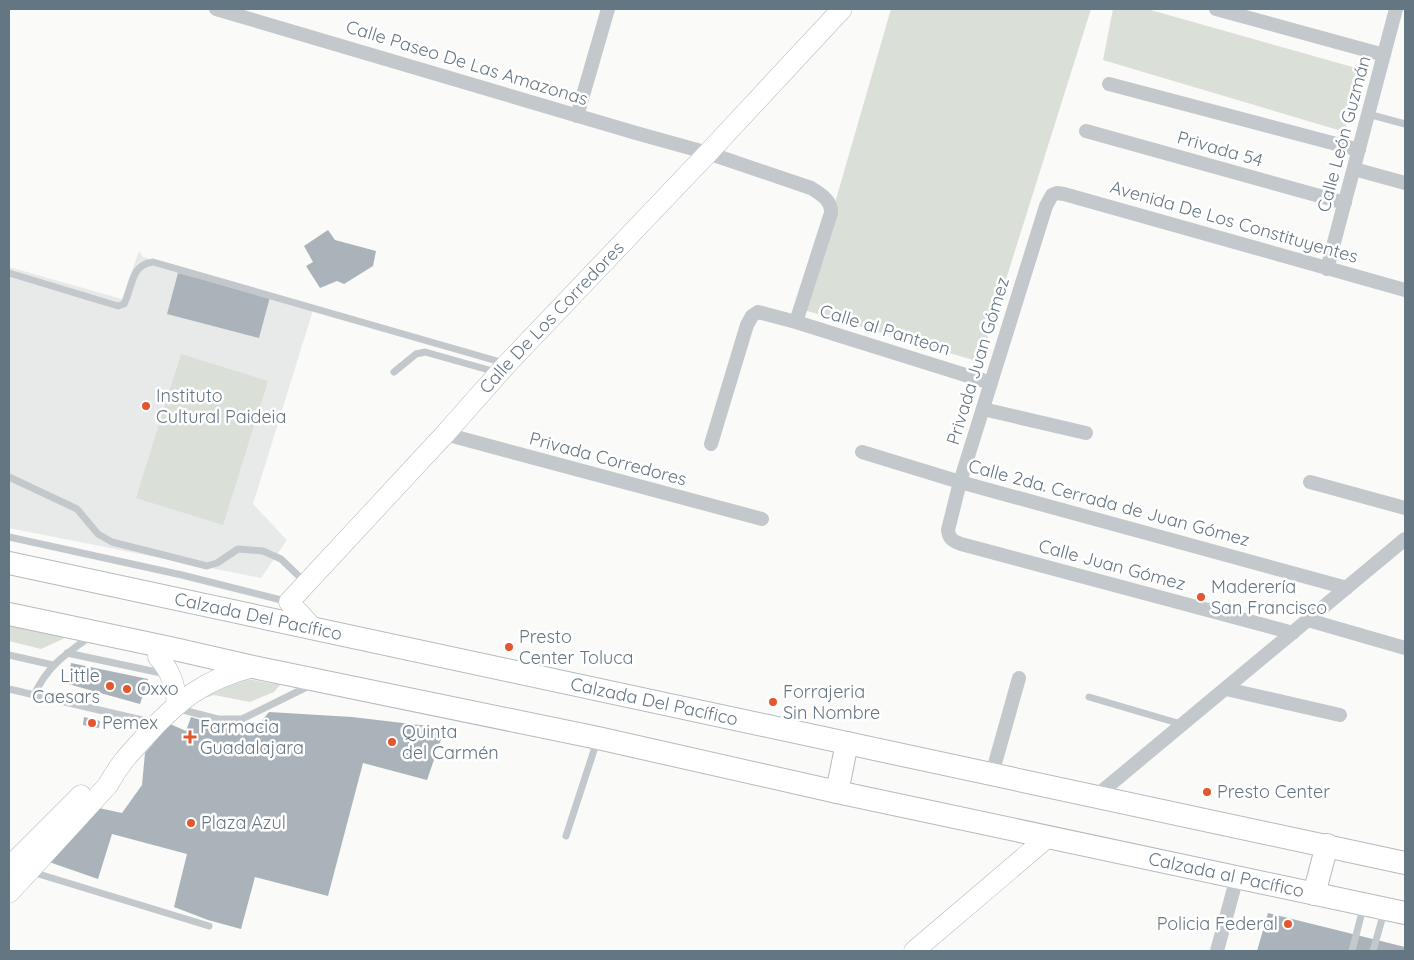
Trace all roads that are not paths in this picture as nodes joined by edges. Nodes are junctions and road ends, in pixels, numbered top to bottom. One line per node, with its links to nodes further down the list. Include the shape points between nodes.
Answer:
1 (216, 9): 9 (street, Calle Paseo De Las Amazonas)
2 (608, 9): 9 (street)
3 (842, 9): 13 (main road, Calle De Los Corredores)
4 (1216, 9): 6 (street)
5 (1396, 9): 6 (street, Calle León Guzmán)
6 (1384, 55): 8 (street, Calle León Guzmán)
7 (1109, 84): 12 (street)
8 (1368, 114): 10 (lane); 12 (street, Calle León Guzmán)
9 (577, 116): 13 (street, Calle Paseo De Las Amazonas)
10 (1405, 124)
11 (1086, 131): 17 (street, Privada 54)
12 (1359, 150): 14 (street, Calle León Guzmán)
13 (708, 153): 21 (street, Calle al Panteon, via 811,188 830,204 831,213); 22 (main road, Calle De Los Corredores)
14 (1354, 169): 15 (street); 17 (street, Calle León Guzmán)
15 (1405, 183)
16 (1052, 195): 18 (street, Avenida De Los Constituyentes, via 1064,194); 24 (street, Privada Juan Gómez)
17 (1345, 203): 18 (street, Calle León Guzmán)
18 (1327, 269): 20 (street, Avenida De Los Constituyentes)
19 (9, 273): 22 (lane, via 118,306 124,304 140,266 153,262)
20 (1405, 290)
21 (796, 322): 24 (street, Calle al Panteon); 28 (street, Calle al Panteon, via 761,312 752,316)
22 (503, 368): 23 (lane, via 425,352 416,354); 27 (main road, Calle De Los Corredores)
23 (394, 372)
24 (991, 383): 25 (street, Privada Juan Gómez)
25 (983, 409): 26 (street); 31 (street, Privada Juan Gómez)
26 (1086, 433)
27 (445, 434): 34 (street, Privada Corredores); 40 (main road, Calle De Los Corredores)
28 (711, 444)
29 (862, 452): 31 (street, Calle 2da. Cerrada de Juan Gómez)
30 (9, 477): 40 (lane, via 77,509 98,534 112,542 207,566 238,550 263,551 281,559)
31 (960, 482): 36 (street, Privada Juan Gómez, via 948,530); 41 (street, Calle 2da. Cerrada de Juan Gómez)
32 (1310, 482): 33 (street)
33 (1405, 508)
34 (762, 520)
35 (9, 536): 42 (lane, via 182,574)
36 (951, 539): 47 (street, Calle Juan Gómez)
37 (1405, 539): 38 (street)
38 (1399, 552): 41 (street)
39 (9, 563): 45 (main road, Calzada Del Pacífico)
40 (306, 583): 42 (main road, Calle De Los Corredores)
41 (1347, 588): 44 (street)
42 (289, 602): 45 (main road)
43 (9, 614): 46 (main road)
44 (1308, 620): 47 (street); 49 (street)
45 (314, 629): 66 (main road, Calzada Del Pacífico)
46 (96, 633): 48 (main road); 50 (lane)
47 (1293, 633): 58 (street)
48 (170, 648): 53 (main road); 54 (main road, via 158,657)
49 (1405, 648)
50 (67, 653): 52 (lane); 54 (lane)
51 (9, 655): 52 (lane)
52 (53, 665): 59 (lane)
53 (253, 667): 56 (main road); 61 (main road, via 221,676)
54 (171, 675): 61 (main road, via 175,684)
55 (1019, 678): 67 (street)
56 (321, 681): 61 (lane, via 242,719 218,718); 65 (main road)
57 (9, 689): 59 (lane)
58 (1226, 689): 62 (street); 64 (street)
59 (34, 695): 63 (lane)
60 (1089, 697): 64 (lane)
61 (175, 706): 63 (main road)
62 (1340, 715)
63 (157, 723): 74 (main road, via 116,768 108,785)
64 (1182, 724): 69 (street)
65 (598, 738): 68 (main road); 70 (lane)
66 (847, 744): 67 (main road, Calzada Del Pacífico); 68 (main road)
67 (992, 774): 69 (main road, Calzada Del Pacífico)
68 (837, 792): 71 (main road)
69 (1095, 797): 72 (main road)
70 (566, 836)
71 (1048, 837): 75 (main road, Calzada al Pacífico); 80 (main road)
72 (1327, 845): 73 (main road); 77 (main road)
73 (1405, 863)
74 (15, 866): 76 (main road); 79 (lane)
75 (1237, 877): 77 (main road, Calzada al Pacífico); 81 (street)
76 (9, 893)
77 (1314, 894): 78 (main road, Calzada al Pacífico)
78 (1384, 909): 82 (lane); 83 (lane)
79 (209, 926)
80 (914, 951)
81 (1217, 951)
82 (1352, 951)
83 (1374, 951)

